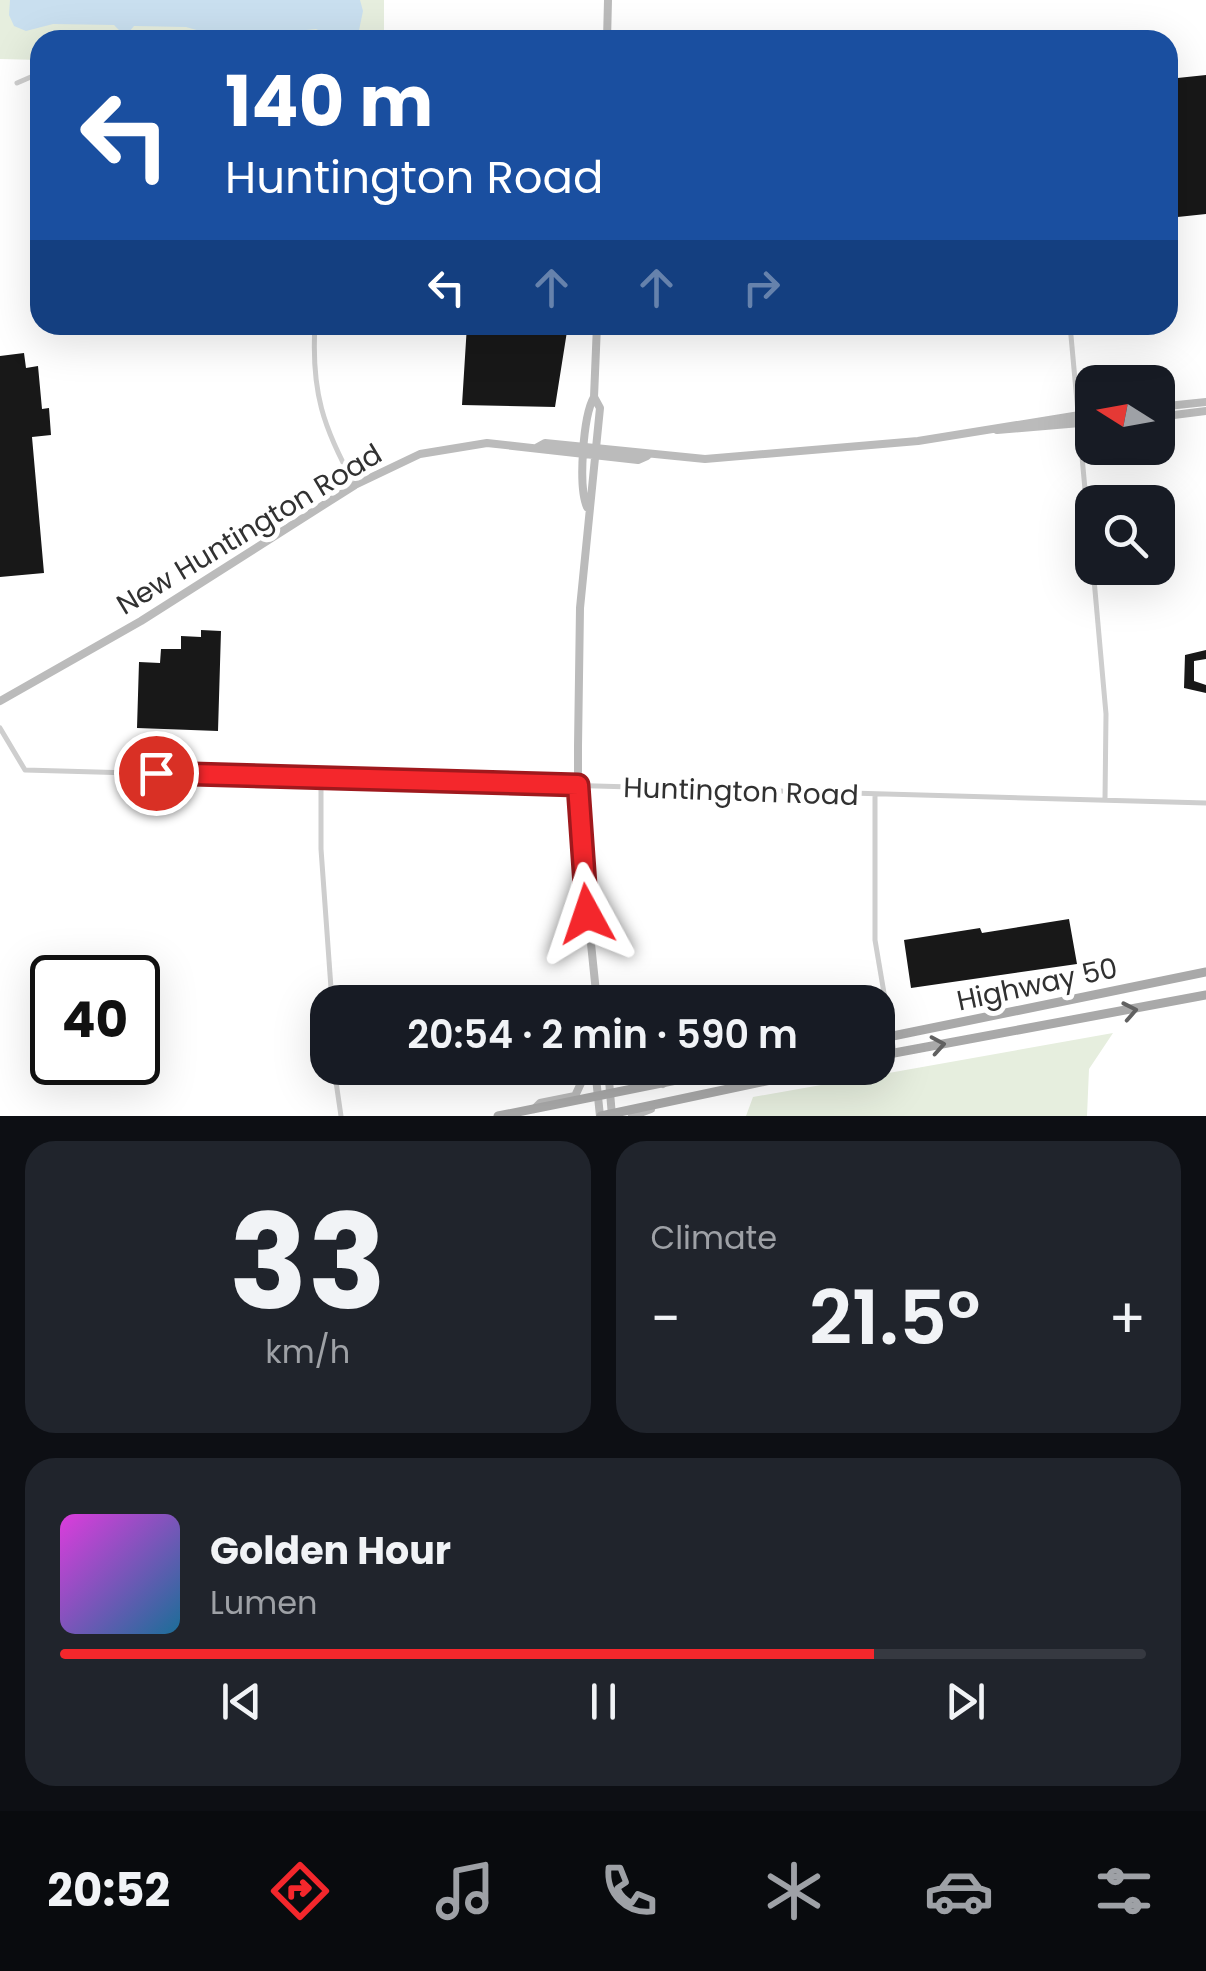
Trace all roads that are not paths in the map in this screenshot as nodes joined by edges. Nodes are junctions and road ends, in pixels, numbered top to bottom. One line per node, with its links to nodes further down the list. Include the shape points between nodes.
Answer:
1 (608, 0): 2 (street)
2 (608, 30)
3 (30, 77): 4 (street)
4 (17, 83)
5 (314, 335): 17 (street, via 316,398)
6 (597, 335): 9 (street)
7 (1071, 335): 8 (street)
8 (1075, 377)
9 (594, 397): 15 (street); 16 (street, via 600,408)
10 (1206, 402): 11 (street)
11 (1175, 405)
12 (1206, 412): 13 (street)
13 (1175, 415)
14 (1075, 419): 16 (street, New Huntington Road, via 705,460)
15 (585, 451): 16 (street, New Huntington Road); 17 (street, New Huntington Road, via 487,443 442,448); 18 (street)
16 (596, 452): 18 (street)
17 (355, 485): 20 (street, New Huntington Road)
18 (587, 507): 23 (street)
19 (1094, 585): 25 (street, via 1106,714)
20 (0, 701)
21 (0, 728): 22 (street, Huntington Road, via 25,770)
22 (321, 776): 23 (street, Huntington Road); 28 (street)
23 (578, 785): 24 (street, Huntington Road); 29 (street)
24 (875, 795): 25 (street, Huntington Road); 30 (street, via 875,940)
25 (1105, 800): 26 (street, Huntington Road)
26 (1206, 803)
27 (1206, 972): 32 (main road, Highway 50)
28 (331, 985)
29 (595, 985)
30 (883, 985)
31 (1206, 996): 33 (main road, Highway 50, one-way to 31)
32 (895, 1036)
33 (895, 1052)
34 (337, 1085): 45 (street)
35 (582, 1085): 43 (street, via 575,1096)
36 (596, 1085): 41 (street)
37 (610, 1085): 40 (street)
38 (658, 1085): 40 (main road)
39 (750, 1085): 42 (main road)
40 (610, 1094): 41 (main road); 44 (street)
41 (598, 1096): 43 (main road); 44 (street)
42 (663, 1104): 44 (main road); 47 (street)
43 (534, 1110): 46 (main road)
44 (606, 1115)
45 (342, 1116)
46 (498, 1116)
47 (632, 1116)

